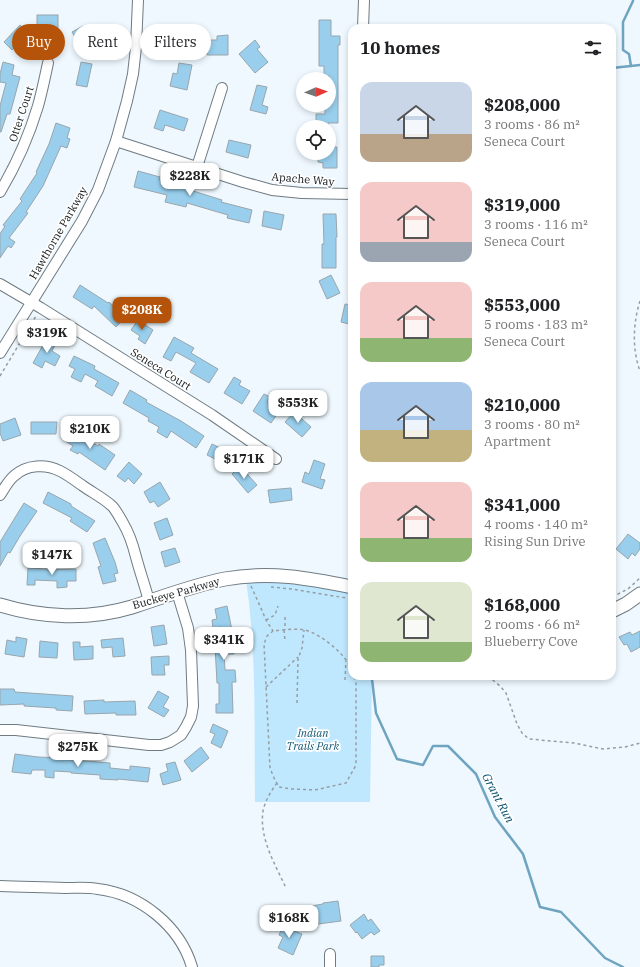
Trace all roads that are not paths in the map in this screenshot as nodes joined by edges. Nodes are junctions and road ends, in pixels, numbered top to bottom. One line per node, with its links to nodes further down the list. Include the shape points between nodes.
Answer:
1 (138, 0): 6 (street, Hawthorne Parkway, via 133,74)
2 (364, 0): 3 (street)
3 (363, 24)
4 (48, 63): 8 (street, Otter Court, via 25,144)
5 (222, 88): 7 (street)
6 (116, 141): 7 (street, Apache Way); 11 (street, Hawthorne Parkway, via 98,190 82,221)
7 (197, 168): 9 (street, Apache Way, via 272,190)
8 (0, 192)
9 (348, 194)
10 (0, 284): 11 (street, Seneca Court)
11 (31, 303): 12 (street, Hawthorne Parkway); 13 (street, Seneca Court, via 212,415)
12 (0, 353)
13 (276, 459)
14 (0, 496): 18 (street, via 14,476 28,468 41,466 61,471 106,501 124,524)
15 (348, 586): 16 (street, Buckeye Parkway, via 312,579 262,575 224,579)
16 (177, 592): 18 (street, Buckeye Parkway); 21 (street, via 188,628 193,706 191,717 180,735 161,745 149,745)
17 (640, 594): 20 (street)
18 (149, 601): 19 (street, Buckeye Parkway, via 108,612 60,616 36,614)
19 (0, 604)
20 (616, 609)
21 (0, 730)
22 (0, 886): 24 (street, via 98,889 122,894 136,900 170,927 190,958)
23 (330, 954): 25 (street)
24 (192, 967)
25 (330, 967)

